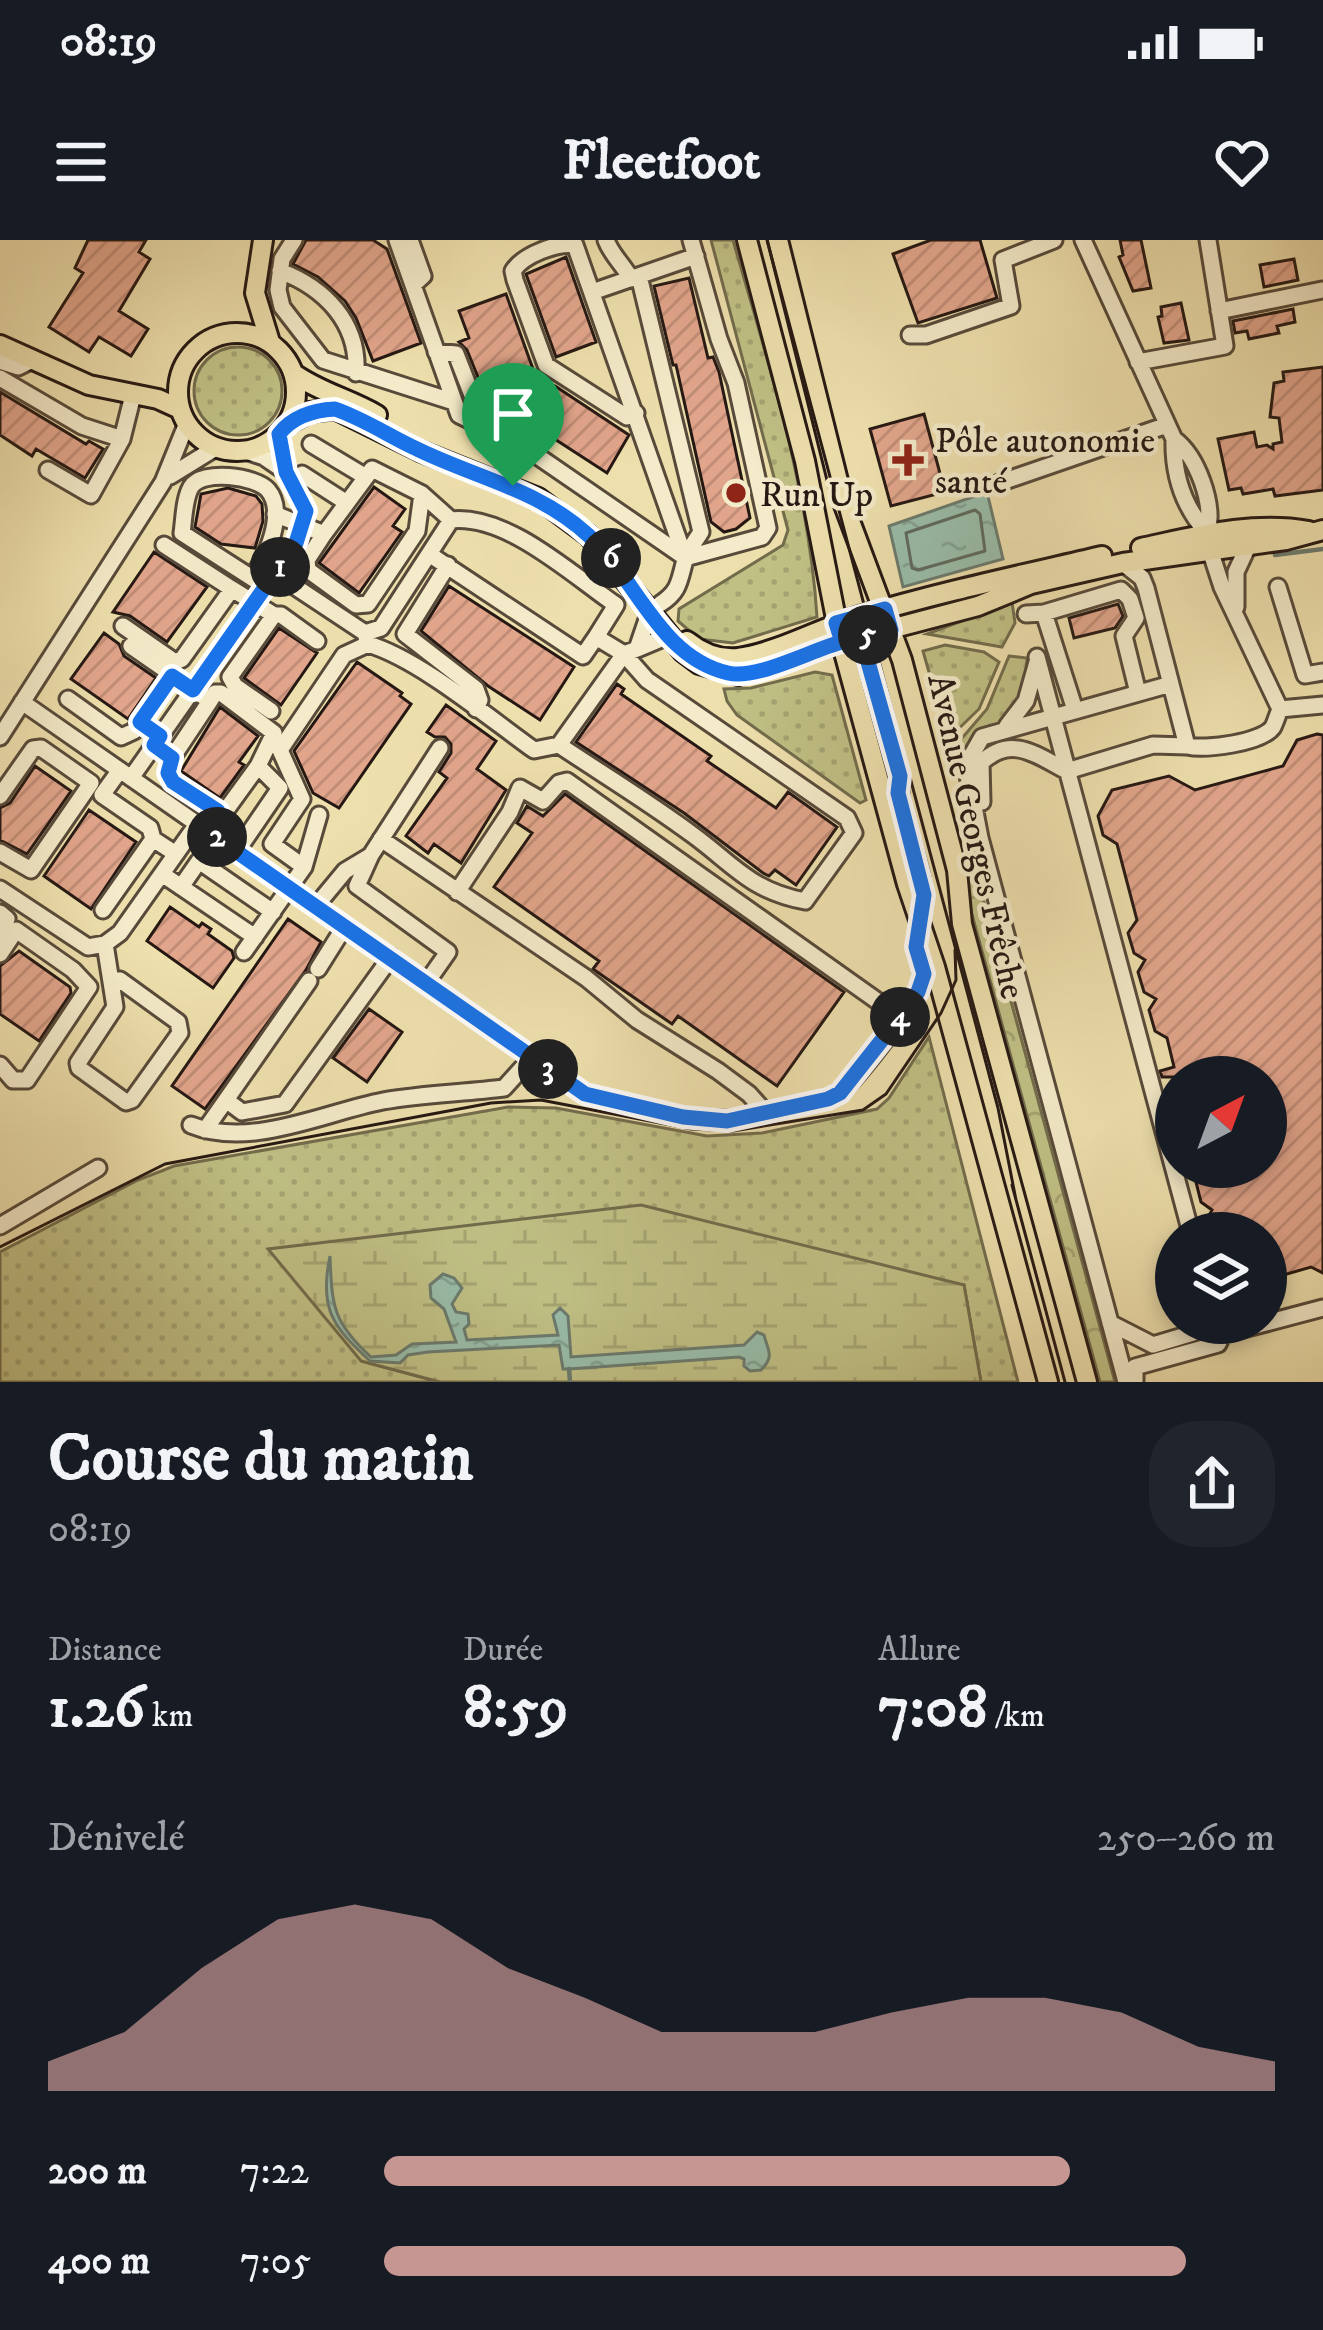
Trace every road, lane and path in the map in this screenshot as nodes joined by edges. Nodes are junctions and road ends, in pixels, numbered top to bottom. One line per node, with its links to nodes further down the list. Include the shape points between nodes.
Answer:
1 (263, 240): 17 (main road)
2 (294, 240): 12 (street)
3 (397, 240): 14 (street)
4 (410, 240): 14 (street, via 423,276)
5 (606, 240): 13 (street)
6 (747, 240): 74 (main road, Avenue Georges Frêche)
7 (778, 240): 70 (main road, Avenue Georges Frêche, via 844,505)
8 (1054, 240): 20 (street, via 1003,260 1011,306)
9 (1083, 240): 26 (street)
10 (1208, 240): 18 (street)
11 (693, 248): 13 (street); 60 (street, via 736,383 768,528 762,537)
12 (280, 271): 29 (street, via 321,293 343,317 357,348); 29 (street, via 282,307 322,360)
13 (635, 277): 16 (street); 60 (street, via 701,532)
14 (413, 285): 23 (street)
15 (1322, 290): 18 (street)
16 (595, 291): 34 (street); 34 (street, via 575,245 519,261 513,272 546,365 627,417)
17 (255, 293): 19 (main road); 21 (main road)
18 (1219, 311): 26 (street, via 1225,346)
19 (229, 333): 21 (main road); 27 (main road, via 200,346)
20 (910, 335)
21 (270, 342): 28 (main road)
22 (0, 348): 24 (main road)
23 (436, 352): 33 (street); 36 (street, via 456,354)
24 (34, 359): 25 (street, via 18,367); 31 (main road)
25 (0, 361)
26 (1138, 362): 38 (street)
27 (185, 364): 31 (main road, via 147,388); 35 (main road)
28 (293, 373): 37 (main road, via 296,391); 69 (main road, via 544,490 596,526)
29 (356, 373): 33 (street)
30 (0, 378): 39 (street, via 82,426)
31 (83, 379): 32 (main road)
32 (133, 395): 35 (main road); 39 (street)
33 (454, 401): 36 (street, via 459,415)
34 (636, 413): 60 (street)
35 (183, 416): 42 (main road); 47 (street)
36 (477, 418): 41 (street); 41 (street, via 493,407 522,407)
37 (283, 429): 43 (main road); 45 (street); 69 (main road, via 310,412 335,409 538,498 588,535)
38 (1171, 432): 48 (street); 56 (street, via 1195,466)
39 (122, 439): 44 (street, via 92,494)
40 (311, 444): 46 (street)
41 (520, 444): 60 (street)
42 (217, 447): 43 (main road); 47 (street)
43 (243, 450): 45 (street)
44 (48, 470)
45 (294, 473): 50 (street); 53 (street)
46 (366, 477): 49 (street, via 372,470); 50 (street)
47 (163, 482): 94 (street)
48 (999, 484)
49 (422, 494): 52 (street); 55 (street, via 417,531 368,604 356,605 308,570)
50 (347, 503): 55 (street)
51 (275, 514): 53 (street); 64 (street); 64 (street, via 259,483 215,475 189,490 182,533)
52 (451, 520): 59 (street); 76 (street, via 506,530 616,605)
53 (303, 526): 55 (street); 64 (street)
54 (1318, 531): 56 (main road, via 1283,526); 58 (main road)
55 (324, 535)
56 (1208, 542): 58 (main road); 61 (main road); 63 (main road); 71 (street)
57 (164, 544): 67 (street)
58 (1248, 546): 71 (street, via 1236,572)
59 (429, 554): 62 (street); 78 (street)
60 (686, 558): 69 (street, via 673,595)
61 (1123, 562): 63 (main road); 89 (street, via 1146,588)
62 (448, 566): 76 (street, via 583,656); 83 (street, via 406,634)
63 (1030, 578): 65 (main road)
64 (265, 580): 68 (street); 78 (street)
65 (999, 587): 70 (main road); 75 (main road, via 978,606)
66 (1278, 587): 87 (street, via 1305,675)
67 (232, 589): 68 (street); 81 (street)
68 (255, 603): 72 (street); 84 (street)
69 (655, 608): 74 (main road, via 700,651 719,657); 77 (main road); 82 (street)
70 (885, 609): 74 (main road); 75 (main road, Avenue Georges Frêche)
71 (1236, 610): 97 (street)
72 (274, 615): 79 (street); 86 (street)
73 (123, 626): 81 (street, via 175,662)
74 (849, 630): 75 (main road); 77 (main road, via 739,675 699,664); 137 (main road, Avenue Georges Frêche, via 887,815)
75 (891, 630): 164 (main road, Avenue Georges Frêche)
76 (596, 637): 82 (street)
77 (668, 637): 82 (street)
78 (366, 639): 85 (street); 126 (street, via 344,656 280,750 302,800 272,844)
79 (317, 641)
80 (131, 646): 88 (street)
81 (190, 649): 84 (street)
82 (630, 651): 106 (street); 106 (street, via 647,680 847,818 854,833 805,902 751,884 698,838)
83 (426, 653): 85 (street); 96 (street, via 476,688)
84 (213, 661): 86 (street); 90 (street)
85 (416, 668): 96 (street)
86 (234, 672): 99 (street, via 235,686)
87 (1323, 672)
88 (172, 676): 90 (street); 102 (street)
89 (1171, 685): 91 (street); 108 (street)
90 (193, 690): 93 (street); 105 (street)
91 (1138, 693): 98 (street); 98 (street, via 1124,636 1136,618 1121,590 1035,614)
92 (68, 699): 101 (street)
93 (210, 701): 110 (street); 111 (street, via 220,693 274,733)
94 (22, 702): 104 (street); 107 (street)
95 (1323, 705): 97 (street)
96 (476, 709): 106 (street, via 534,750)
97 (1280, 709): 108 (street, via 1266,734)
98 (1075, 710): 100 (street)
99 (271, 711)
100 (1052, 716): 103 (street); 103 (street, via 1038,658 1026,701); 112 (street)
101 (95, 719): 102 (street, via 121,737); 107 (street)
102 (140, 722): 105 (street)
103 (1004, 729): 115 (street, via 972,748)
104 (0, 737)
105 (157, 741): 110 (street); 114 (street)
106 (560, 745)
107 (86, 746): 113 (street); 114 (street)
108 (1187, 746): 112 (street, via 1153,745)
109 (440, 748): 121 (street)
110 (172, 758): 117 (street, via 173,782)
111 (258, 766): 117 (street); 122 (street, via 280,788)
112 (1066, 772): 115 (street, via 1011,746 981,763 982,802); 155 (street)
113 (78, 773): 116 (street, via 33,748); 125 (street, via 91,783 31,870)
114 (125, 774): 119 (street); 120 (street, via 102,795 150,828)
115 (970, 795): 159 (street)
116 (0, 796)
117 (218, 811): 119 (street)
118 (319, 815): 126 (street)
119 (202, 827): 122 (street); 123 (street)
120 (153, 839): 123 (street); 133 (street)
121 (381, 839): 124 (street); 131 (street)
122 (237, 851): 129 (street)
123 (176, 854): 127 (street)
124 (371, 855): 132 (street); 148 (street, via 357,886 448,952)
125 (6, 857): 130 (street)
126 (304, 867): 129 (street)
127 (162, 874): 128 (street); 142 (street, via 120,933)
128 (181, 886): 134 (street, via 199,861); 141 (street)
129 (290, 888): 132 (street); 134 (street)
130 (4, 889): 135 (street); 136 (street)
131 (457, 892): 149 (street, via 520,788 544,801 567,781); 153 (street, via 718,1071)
132 (316, 906): 138 (street)
133 (104, 910)
134 (272, 912): 141 (street)
135 (1, 913): 139 (street, via 7,926)
136 (40, 916): 140 (street); 142 (street)
137 (921, 923): 149 (street, via 916,947 924,974); 163 (main road, Avenue Georges Frêche)
138 (345, 926): 145 (street); 152 (street)
139 (0, 936)
140 (25, 936): 144 (street, via 16,930); 146 (street)
141 (255, 937): 143 (street)
142 (96, 945): 146 (street); 147 (street)
143 (244, 952)
144 (0, 955)
145 (391, 957): 148 (street); 152 (street, via 285,1104 242,1112)
146 (73, 970): 151 (street, via 89,987 27,1080 13,1080)
147 (111, 979): 147 (street, via 116,1007 78,1063 126,1102 180,1033 178,1022)
148 (427, 982): 150 (street)
149 (900, 1017): 153 (street, via 840,1093)
150 (532, 1057): 152 (street, via 504,1088 382,1102 248,1132 198,1127); 153 (street, via 585,1094 683,1117 727,1121)
151 (0, 1065)
152 (226, 1100)
153 (766, 1113)
154 (98, 1168): 156 (street)
155 (1185, 1212)
156 (0, 1226)
157 (1323, 1308): 158 (street)
158 (1287, 1317)
159 (1110, 1323): 160 (street); 165 (street)
160 (1157, 1344)
161 (1218, 1344): 166 (street, via 1136,1367)
162 (1180, 1360): 167 (street, via 1150,1369)
163 (1048, 1382)
164 (1087, 1382)
165 (1126, 1382)
166 (1135, 1382)
167 (1153, 1382)

